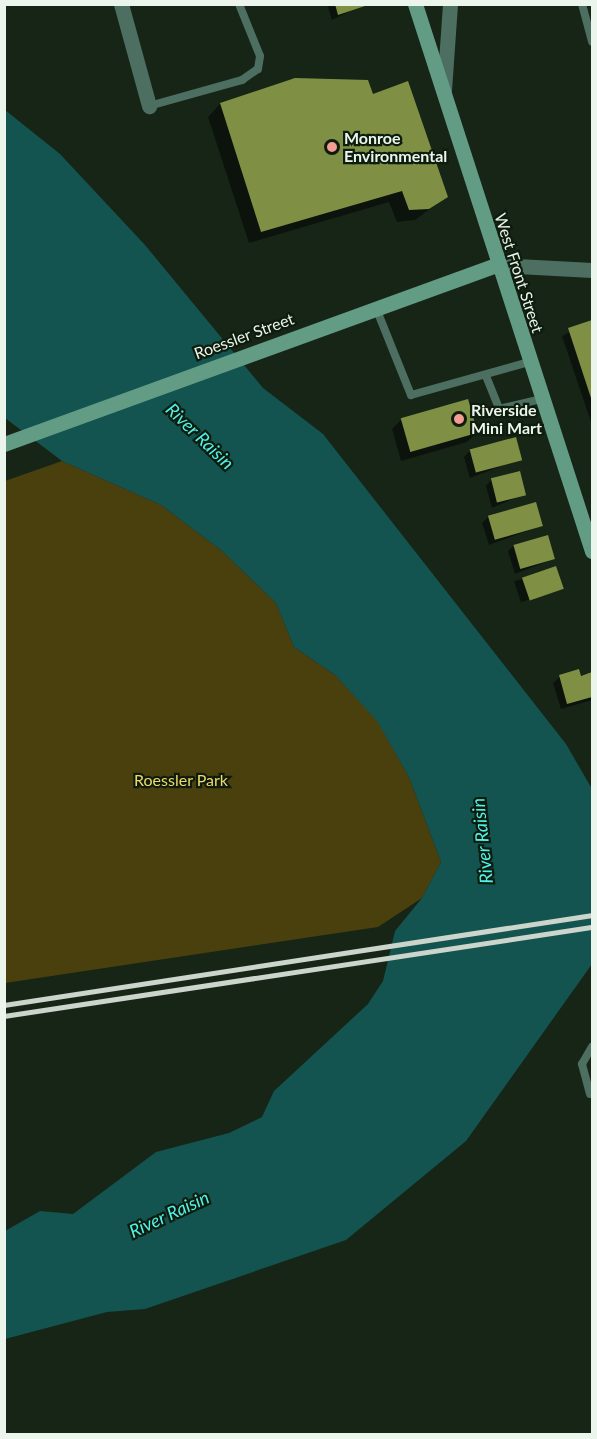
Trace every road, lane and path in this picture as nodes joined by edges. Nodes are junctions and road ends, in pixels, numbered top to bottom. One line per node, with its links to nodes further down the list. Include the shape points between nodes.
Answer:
1 (121, 4): 8 (street)
2 (239, 4): 8 (lane, via 260,56 258,69 242,80)
3 (415, 4): 7 (street, West Front Street)
4 (450, 4): 7 (street)
5 (582, 4): 6 (lane)
6 (592, 42)
7 (444, 90): 9 (street, West Front Street)
8 (149, 106)
9 (496, 265): 10 (street); 11 (street, Roessler Street); 12 (street, West Front Street)
10 (592, 270)
11 (376, 308): 13 (lane, via 411,395); 15 (street, Roessler Street)
12 (529, 362): 13 (lane); 14 (street, West Front Street)
13 (486, 376): 14 (lane, via 499,409)
14 (542, 399): 16 (street, West Front Street)
15 (4, 444)
16 (592, 551)
17 (592, 1047): 18 (lane, via 582,1064)
18 (590, 1094)

